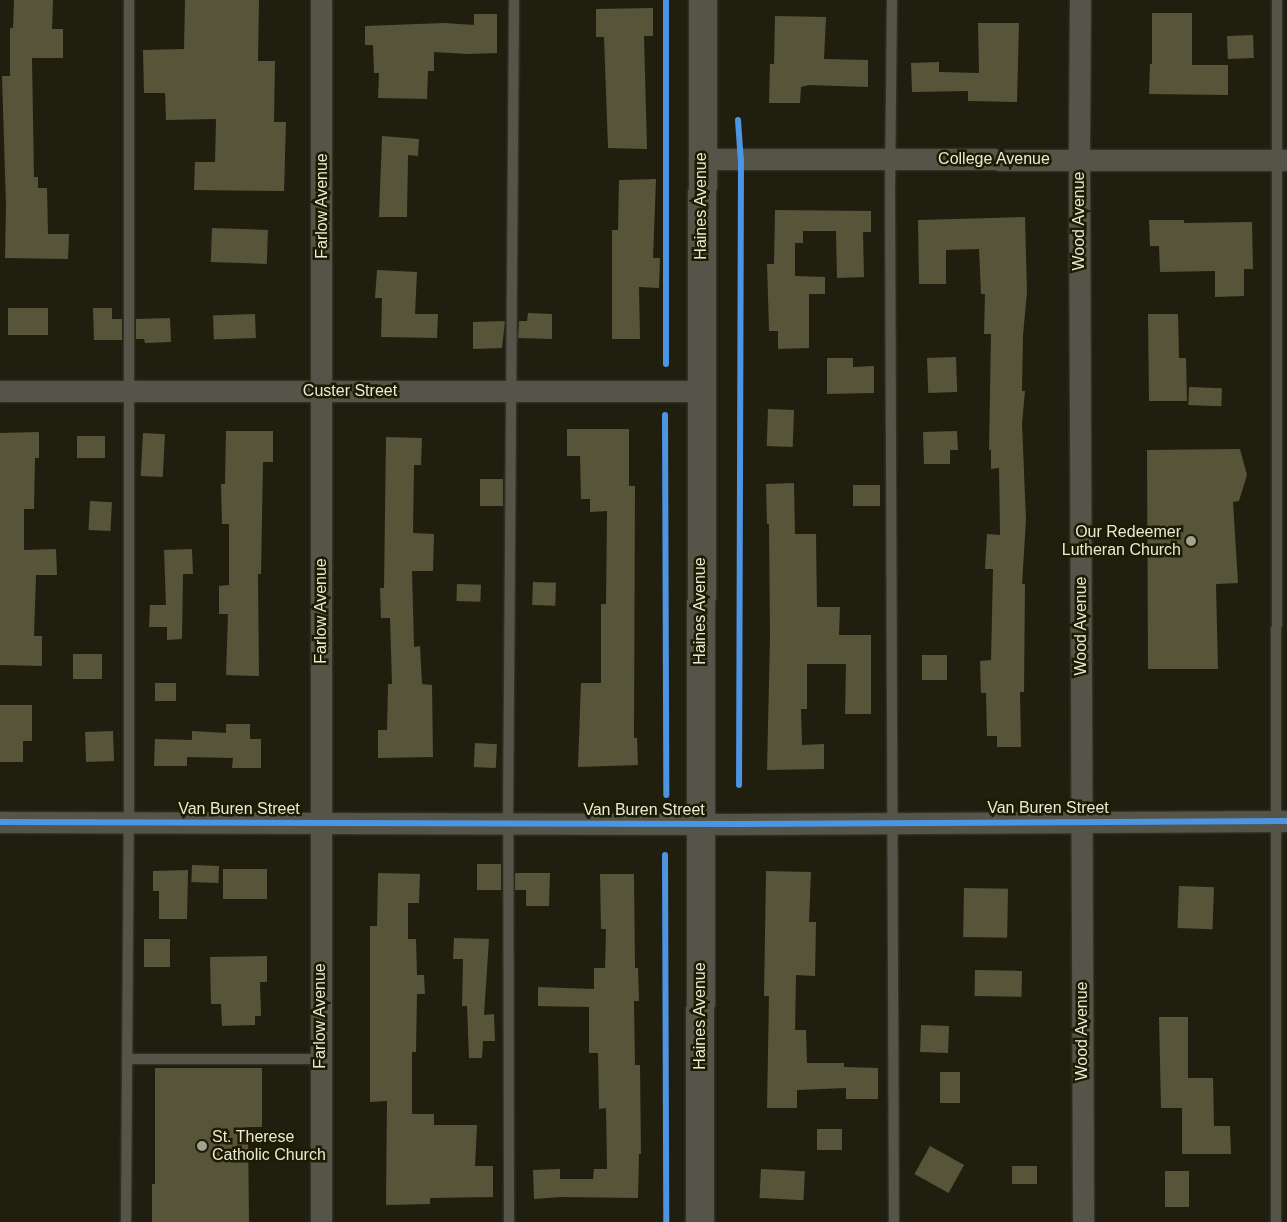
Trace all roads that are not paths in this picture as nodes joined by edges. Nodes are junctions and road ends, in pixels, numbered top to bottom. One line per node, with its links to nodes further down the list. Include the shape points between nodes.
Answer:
1 (129, 0): 13 (lane)
2 (321, 0): 14 (street, Farlow Avenue)
3 (514, 0): 15 (lane)
4 (703, 0): 8 (main road, Haines Avenue)
5 (892, 0): 9 (lane)
6 (1080, 0): 10 (street, Wood Avenue)
7 (1277, 0): 11 (lane)
8 (702, 159): 9 (street, College Avenue); 16 (main road, Haines Avenue)
9 (890, 159): 10 (street, College Avenue); 23 (lane)
10 (1079, 159): 11 (street, College Avenue); 20 (street, Wood Avenue)
11 (1282, 160): 17 (lane)
12 (0, 391): 13 (street, Custer Street)
13 (128, 391): 14 (street, Custer Street); 19 (lane)
14 (322, 391): 15 (street, Custer Street); 21 (street, Farlow Avenue)
15 (511, 391): 16 (street, Custer Street); 22 (lane)
16 (700, 391): 24 (main road, Haines Avenue)
17 (1281, 821): 20 (street, Van Buren Street); 33 (lane)
18 (0, 822): 19 (street, Van Buren Street)
19 (129, 822): 21 (street, Van Buren Street); 25 (lane)
20 (1082, 822): 23 (street, Van Buren Street); 32 (street, Wood Avenue)
21 (320, 823): 22 (street, Van Buren Street); 26 (street, Farlow Avenue)
22 (508, 823): 24 (street, Van Buren Street); 29 (lane)
23 (892, 823): 24 (street, Van Buren Street); 31 (lane)
24 (699, 824): 30 (main road, Haines Avenue)
25 (127, 1060): 26 (lane); 27 (lane)
26 (321, 1060): 28 (street, Farlow Avenue)
27 (126, 1222)
28 (321, 1222)
29 (509, 1222)
30 (700, 1222)
31 (894, 1222)
32 (1082, 1222)
33 (1276, 1222)

